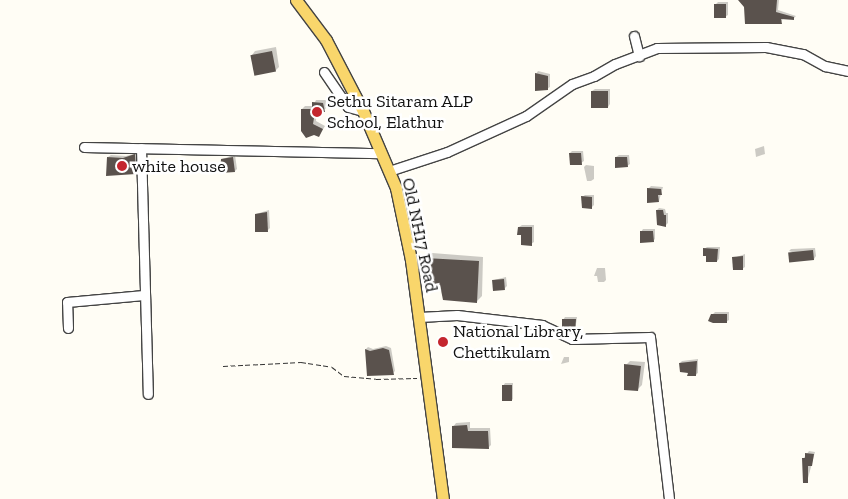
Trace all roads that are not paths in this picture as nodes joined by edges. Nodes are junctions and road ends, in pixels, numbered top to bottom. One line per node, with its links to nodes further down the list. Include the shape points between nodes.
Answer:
1 (296, 0): 6 (main road, Old NH17 Road, via 326,40)
2 (634, 36): 3 (street)
3 (639, 56): 4 (street, via 657,48 766,47 803,54 825,66); 10 (street, via 572,84 526,116 447,152)
4 (848, 71)
5 (324, 72): 6 (street, via 348,107)
6 (363, 111): 9 (main road, Old NH17 Road)
7 (84, 147): 8 (street)
8 (141, 148): 9 (street); 11 (street)
9 (381, 153): 10 (main road, Old NH17 Road)
10 (389, 171): 12 (main road, Old NH17 Road, via 396,188)
11 (144, 295): 13 (street, via 68,302); 14 (street)
12 (419, 317): 15 (main road, Old NH17 Road); 16 (street, via 457,316 542,325 572,339 650,338)
13 (68, 328)
14 (148, 394)
15 (442, 499)
16 (669, 499)

